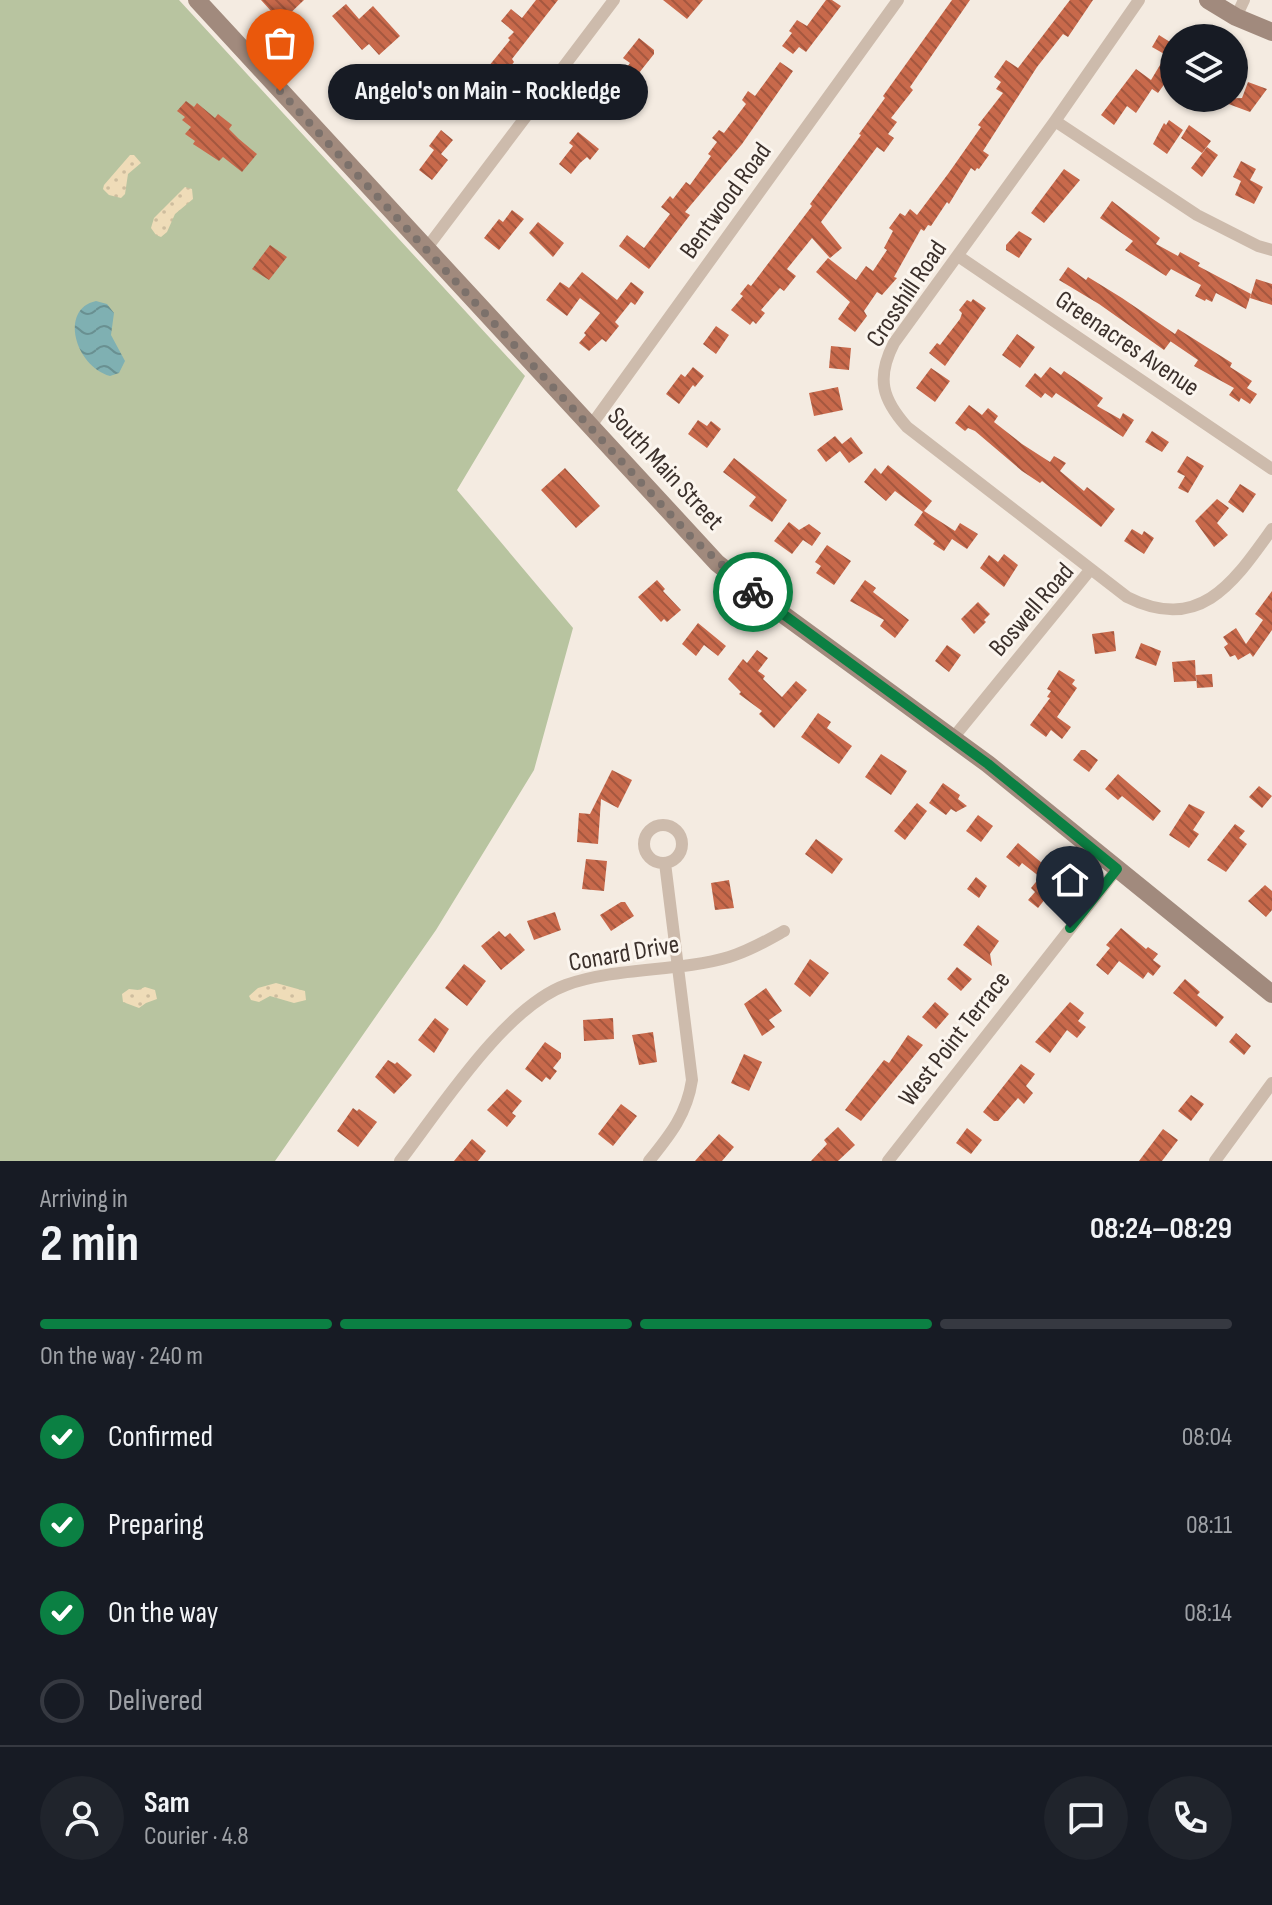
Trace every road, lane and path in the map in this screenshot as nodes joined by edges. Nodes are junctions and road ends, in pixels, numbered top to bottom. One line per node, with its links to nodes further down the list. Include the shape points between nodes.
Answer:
1 (197, 0): 9 (main road, South Main Street)
2 (614, 0): 9 (street)
3 (898, 0): 12 (street, Bentwood Road)
4 (1139, 0): 8 (street, Crosshill Road)
5 (1208, 0): 6 (main road)
6 (1240, 8): 7 (main road)
7 (1272, 32)
8 (1055, 121): 10 (street, via 1197,215); 11 (street, Crosshill Road)
9 (426, 249): 12 (main road, South Main Street)
10 (1272, 250)
11 (958, 256): 13 (street, Greenacres Avenue); 15 (street, Crosshill Road, via 888,355 883,379 888,403 907,427)
12 (590, 427): 16 (main road, South Main Street, via 717,563)
13 (1272, 469)
14 (1272, 529): 15 (street, Boswell Road, via 1234,580 1193,607 1165,610 1140,603)
15 (1090, 570): 16 (street, Boswell Road)
16 (953, 738): 18 (main road, South Main Street)
17 (665, 863): 20 (street)
18 (1117, 869): 21 (main road, South Main Street); 25 (street, West Point Terrace)
19 (784, 931): 20 (street, Conard Drive, via 730,957)
20 (677, 965): 23 (street, Conard Drive, via 582,980 536,1001 502,1030); 24 (street, via 692,1080 681,1119)
21 (1272, 994)
22 (1272, 1083): 26 (street)
23 (400, 1161)
24 (649, 1161)
25 (888, 1161)
26 (1215, 1161)

